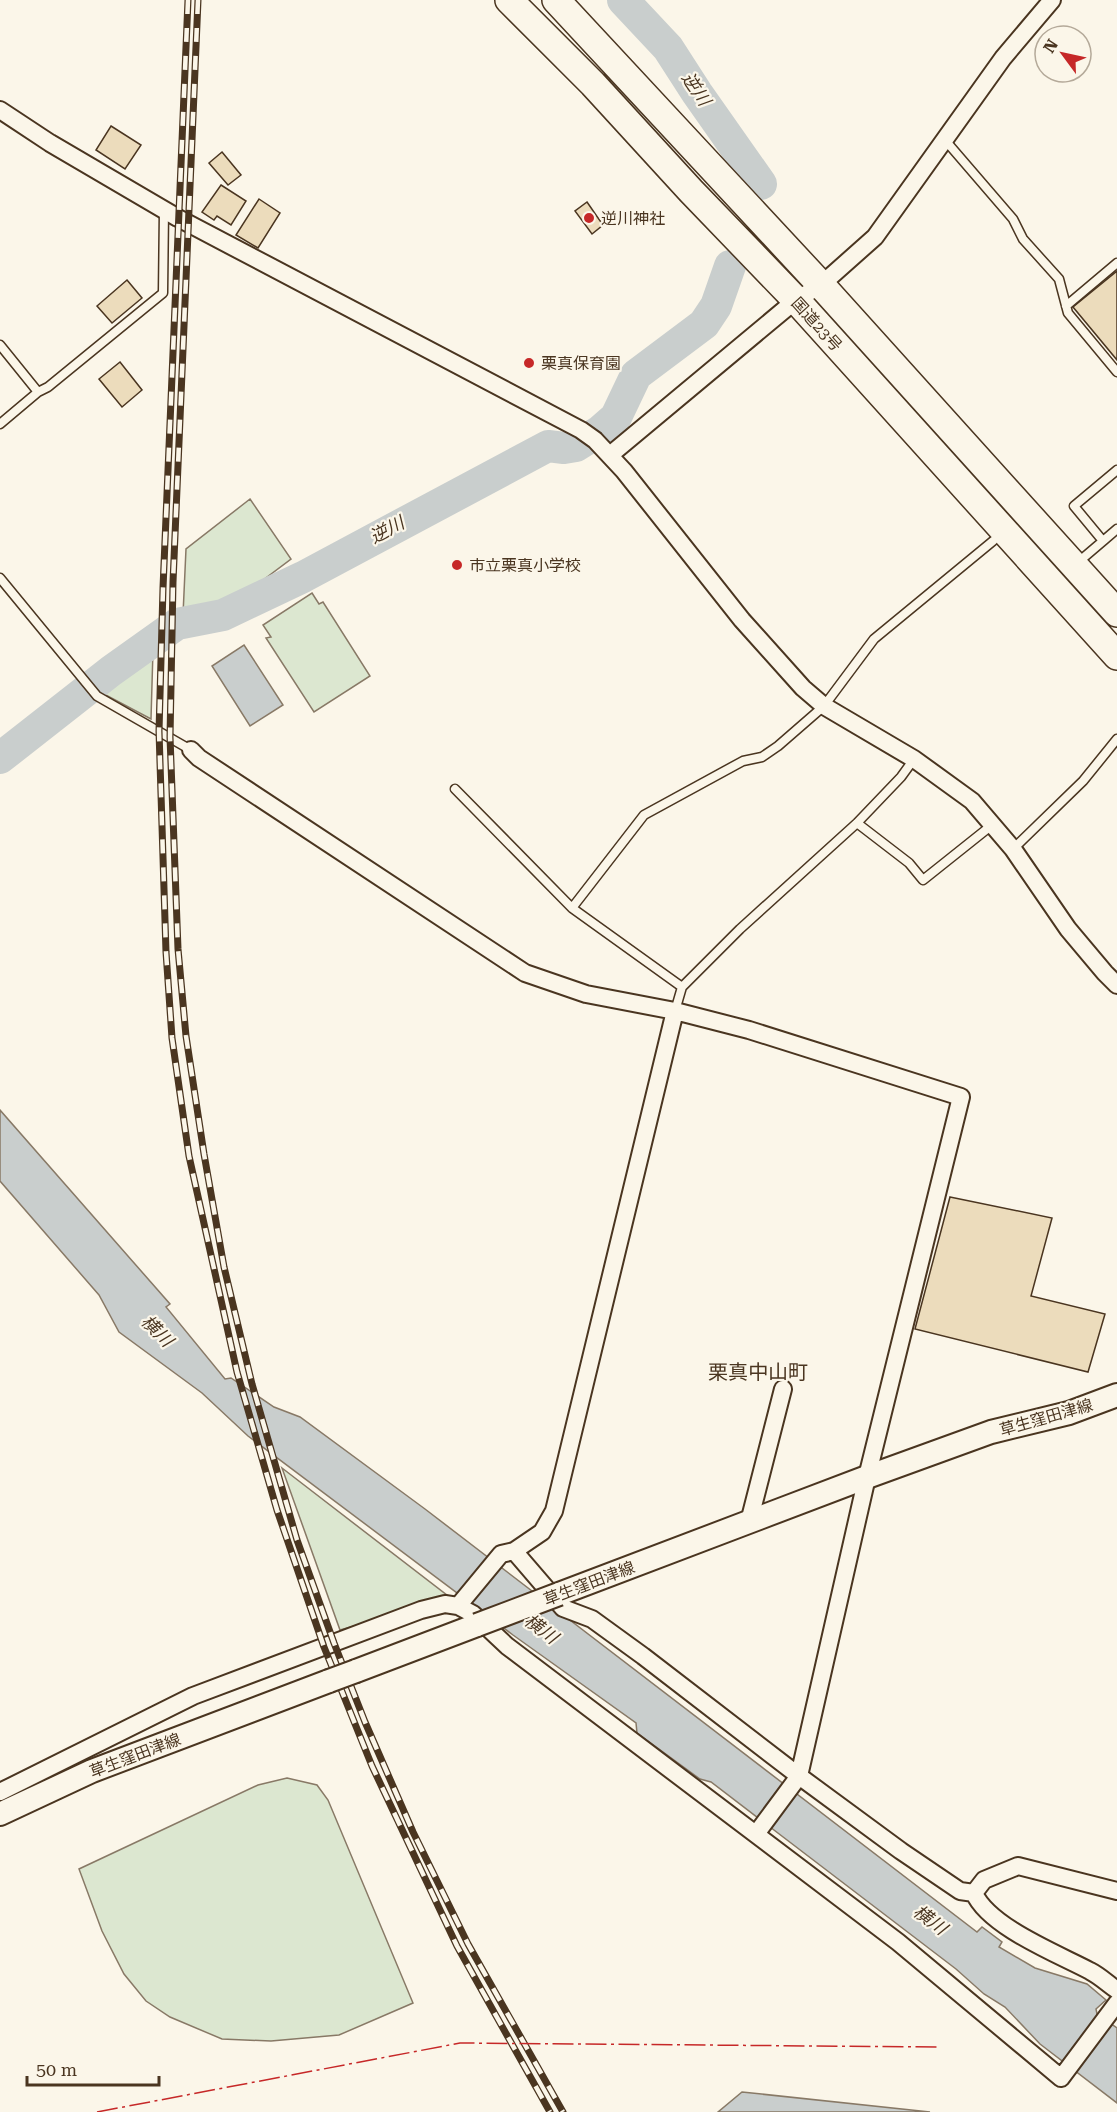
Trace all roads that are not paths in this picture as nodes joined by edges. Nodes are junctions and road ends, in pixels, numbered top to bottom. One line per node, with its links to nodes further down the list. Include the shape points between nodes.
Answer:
1 (509, 0): 9 (highway, 国道23号)
2 (556, 0): 8 (highway, 国道23号)
3 (1053, 1): 5 (street, via 1003,58)
4 (0, 110): 6 (street)
5 (945, 140): 8 (street, via 875,237); 10 (lane, via 1013,219 1023,240 1059,279)
6 (164, 210): 13 (lane, via 162,293); 15 (street, via 581,430)
7 (1117, 263): 10 (lane)
8 (821, 285): 9 (street); 20 (highway, 国道23号)
9 (796, 300): 15 (street); 23 (highway, 国道23号)
10 (1066, 306): 12 (lane)
11 (0, 345): 13 (lane)
12 (1117, 372)
13 (38, 392): 14 (lane)
14 (0, 424)
15 (610, 455): 24 (street, via 742,620)
16 (1117, 470): 19 (lane, via 1074,506)
17 (1117, 529): 19 (lane)
18 (993, 541): 24 (lane, via 874,639)
19 (1103, 541): 20 (lane)
20 (1074, 565): 22 (highway, 国道23号)
21 (0, 578): 26 (lane, via 97,696)
22 (1117, 613)
23 (1117, 657)
24 (824, 706): 27 (street); 32 (lane, via 762,757 743,761 644,815)
25 (1117, 739): 31 (lane, via 1083,781)
26 (191, 750): 35 (street, via 525,973 586,994)
27 (914, 759): 29 (lane, via 902,777); 30 (street, via 972,801)
28 (455, 789): 32 (lane)
29 (856, 823): 30 (lane, via 909,863 923,880); 34 (lane)
30 (992, 825): 31 (street)
31 (1013, 849): 33 (street, via 1068,929)
32 (572, 908): 34 (lane)
33 (1117, 984)
34 (681, 987): 35 (lane)
35 (675, 1011): 38 (street, via 749,1030 961,1097); 40 (street, via 554,1511 542,1532)
36 (783, 1389): 39 (street)
37 (1117, 1395): 38 (main road, 草生窪田津線, via 1069,1413 991,1432)
38 (867, 1477): 39 (main road, 草生窪田津線); 42 (street)
39 (749, 1522): 44 (main road, 草生窪田津線, bridge, via 92,1771)
40 (508, 1553): 41 (street); 42 (street, via 563,1608 592,1619)
41 (461, 1604): 43 (street, via 421,1610 193,1696); 45 (street, via 507,1646)
42 (799, 1776): 45 (street); 47 (street, via 960,1891)
43 (0, 1792)
44 (0, 1814)
45 (756, 1834): 49 (street, via 898,1942 1061,2078)
46 (1117, 1892): 47 (street, via 1018,1866 984,1880)
47 (974, 1893): 48 (street, via 979,1903 1013,1931 1093,1972)
48 (1117, 1990)
49 (1117, 2003)

